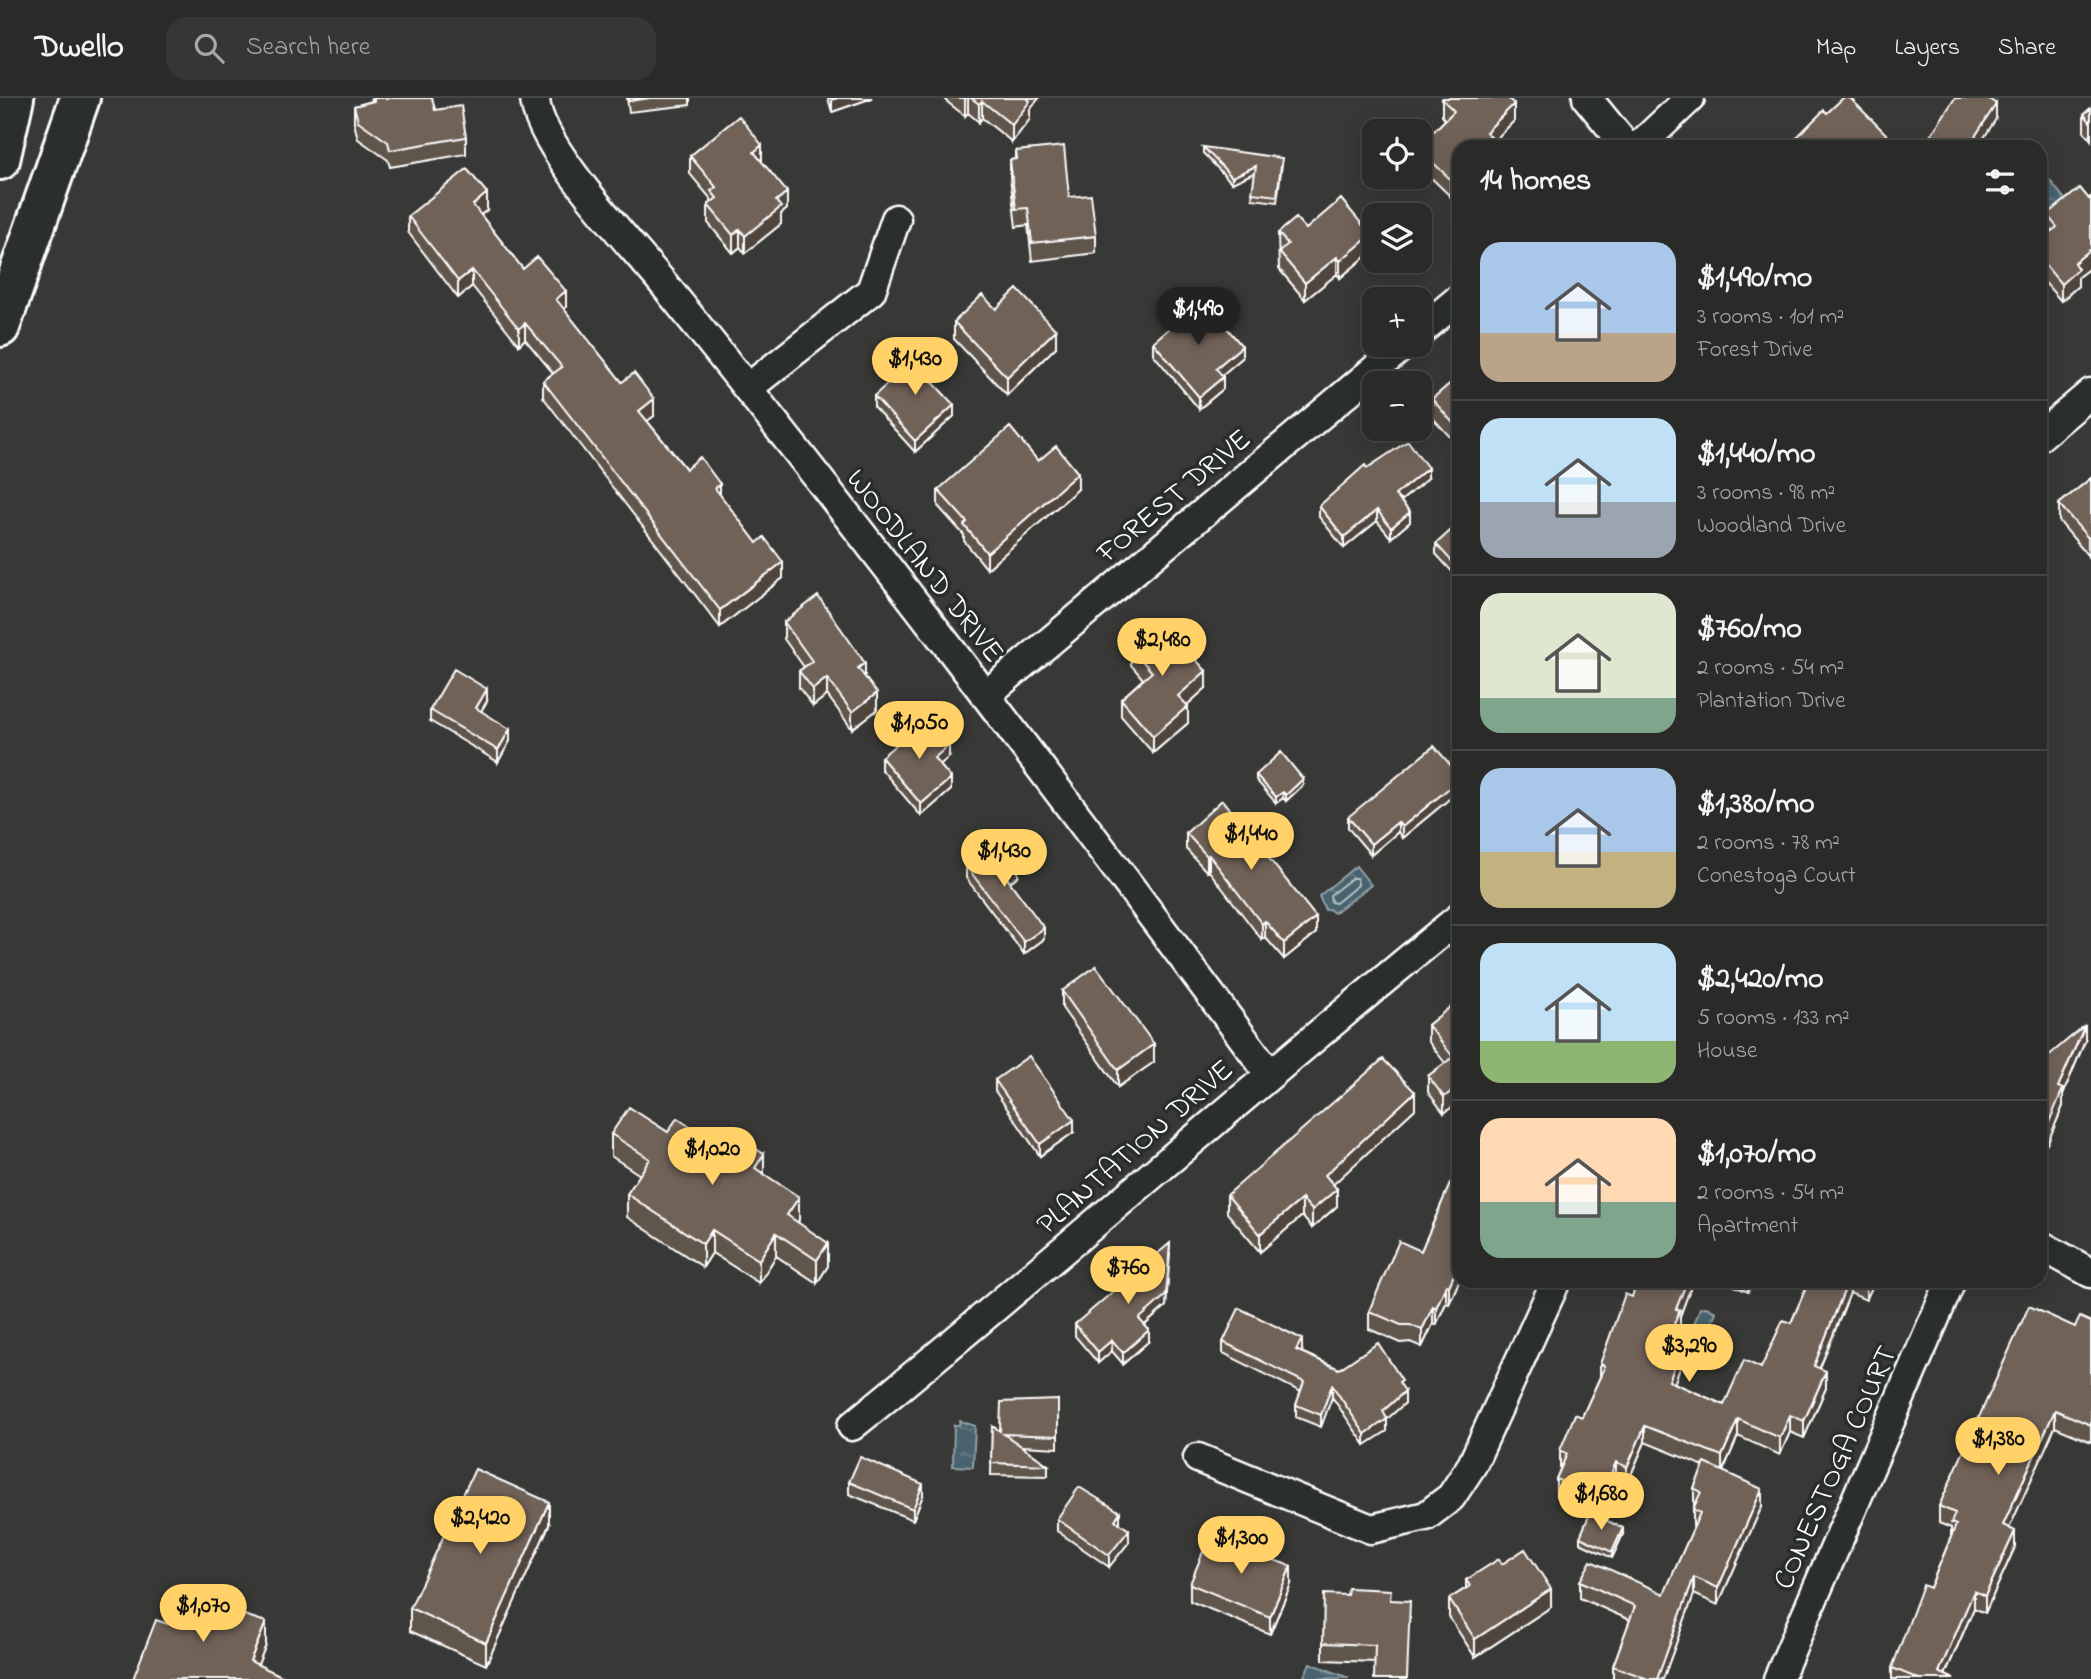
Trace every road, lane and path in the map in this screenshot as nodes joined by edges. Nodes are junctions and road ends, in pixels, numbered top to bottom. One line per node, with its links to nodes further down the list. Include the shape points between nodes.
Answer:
1 (14, 98): 8 (main road)
2 (80, 98): 12 (main road)
3 (535, 98): 14 (street, WOODLAND DRIVE, via 535,108 559,155)
4 (1587, 98): 6 (street)
5 (1690, 98): 7 (street)
6 (1622, 140)
7 (1645, 140)
8 (0, 160)
9 (896, 219): 14 (street, via 871,291)
10 (1452, 305): 11 (street)
11 (1432, 321)
12 (0, 327)
13 (1390, 357): 17 (street, FOREST DRIVE)
14 (748, 388): 17 (street, WOODLAND DRIVE)
15 (2091, 393): 16 (street)
16 (2047, 430)
17 (986, 695): 19 (street, WOODLAND DRIVE)
18 (1452, 924): 19 (street, PLANTATION DRIVE)
19 (1269, 1073): 24 (street, PLANTATION DRIVE, via 1031,1280)
20 (2047, 1249): 21 (street)
21 (2091, 1273)
22 (1553, 1288): 25 (street, via 1472,1465 1451,1497 1426,1516 1371,1529)
23 (1948, 1288): 26 (street, CONESTOGA COURT)
24 (852, 1426)
25 (1198, 1458)
26 (1777, 1679)

